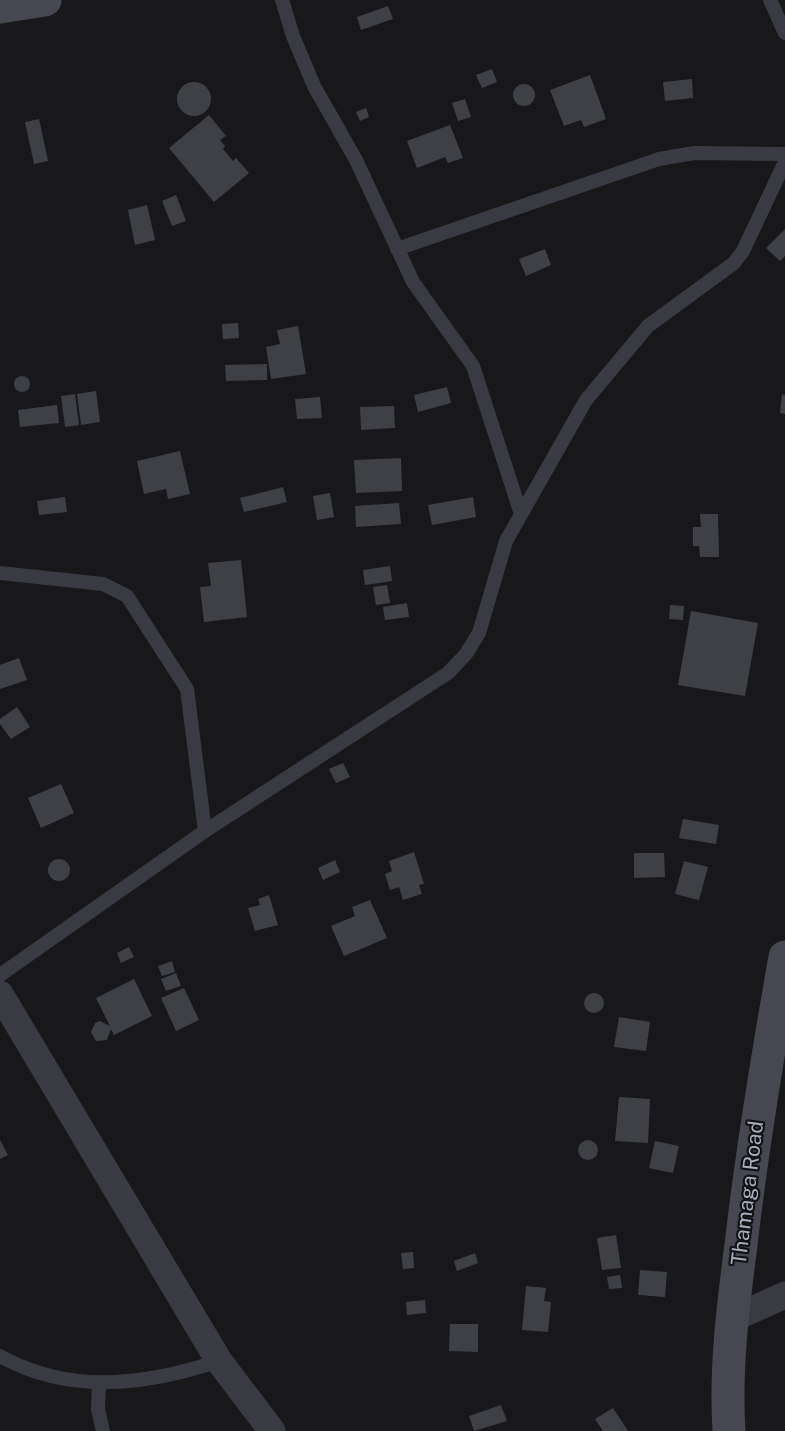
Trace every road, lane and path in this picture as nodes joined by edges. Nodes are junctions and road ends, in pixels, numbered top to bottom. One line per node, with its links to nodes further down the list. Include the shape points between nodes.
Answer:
1 (45, 0): 4 (main road)
2 (282, 0): 8 (lane, via 314,86 356,160)
3 (770, 0): 5 (lane)
4 (0, 7)
5 (785, 33)
6 (785, 154): 8 (lane, via 694,153 659,159)
7 (785, 162): 9 (lane, via 743,251 718,275 648,326 586,399)
8 (397, 249): 9 (lane, via 413,282 473,366)
9 (521, 514): 11 (lane, via 506,541 479,633 454,667)
10 (0, 573): 11 (lane, via 103,584 127,596 187,688)
11 (205, 831): 13 (lane)
12 (785, 957): 16 (main road, Thamaga Road, via 754,1131)
13 (0, 975)
14 (0, 994): 18 (street)
15 (785, 1295): 16 (street)
16 (732, 1319): 22 (main road, Thamaga Road)
17 (0, 1356): 19 (lane, via 15,1364)
18 (219, 1361): 19 (lane, via 174,1376); 21 (street)
19 (99, 1383): 20 (lane, via 98,1408)
20 (103, 1431)
21 (272, 1431)
22 (729, 1431)

